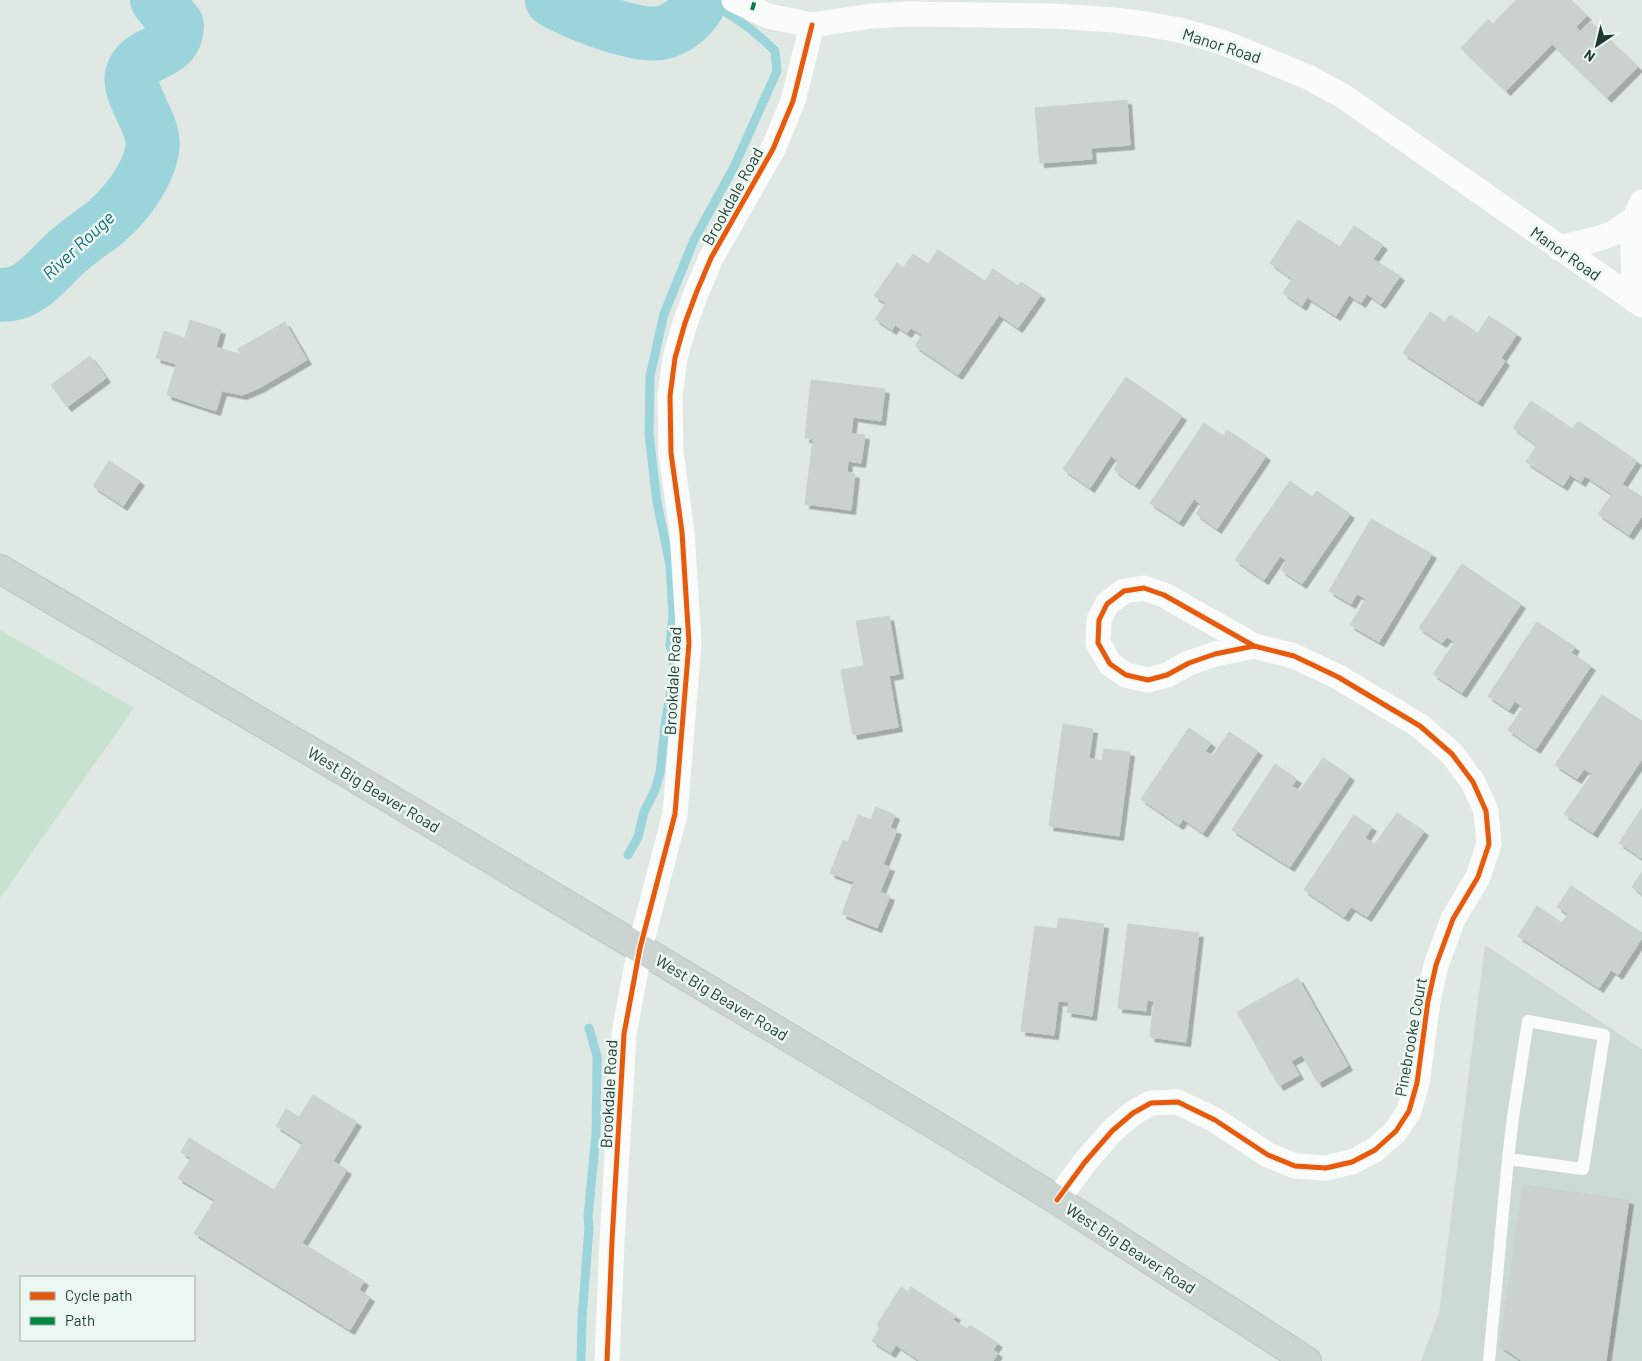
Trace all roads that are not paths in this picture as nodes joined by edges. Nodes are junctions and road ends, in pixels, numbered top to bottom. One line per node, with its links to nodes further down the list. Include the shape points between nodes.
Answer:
1 (734, 0): 2 (street, Manor Road, via 768,16)
2 (812, 25): 4 (street, Manor Road, via 909,14 1054,16 1146,24 1222,42 1308,77 1343,96); 8 (street, Brookdale Road, via 793,101 773,149 711,258 675,358 670,396 671,453 682,532 689,643 675,814)
3 (1639, 210): 4 (street, via 1614,232); 5 (street, via 1633,248)
4 (1559, 248): 5 (street, Manor Road)
5 (1638, 302)
6 (0, 568): 8 (main road, West Big Beaver Road)
7 (1254, 646): 7 (street, Pinebrooke Court, via 1164,595 1144,588 1124,590 1107,604 1098,620 1098,642 1110,664 1126,675 1148,680 1215,654); 10 (street, Pinebrooke Court, via 1294,656 1338,677 1420,726 1452,754 1473,782 1486,811 1489,844 1478,877 1453,919 1436,965 1417,1083 1409,1111 1396,1131 1375,1150 1352,1162 1326,1168 1295,1166 1268,1154 1216,1120 1178,1102 1151,1103 1112,1131)
8 (640, 948): 10 (main road, West Big Beaver Road); 11 (street, Brookdale Road, via 624,1034)
9 (1508, 1159): 9 (lane, via 1528,1021 1604,1035 1583,1169); 13 (lane)
10 (1057, 1200): 12 (main road, West Big Beaver Road)
11 (607, 1361)
12 (1307, 1361)
13 (1490, 1361)

